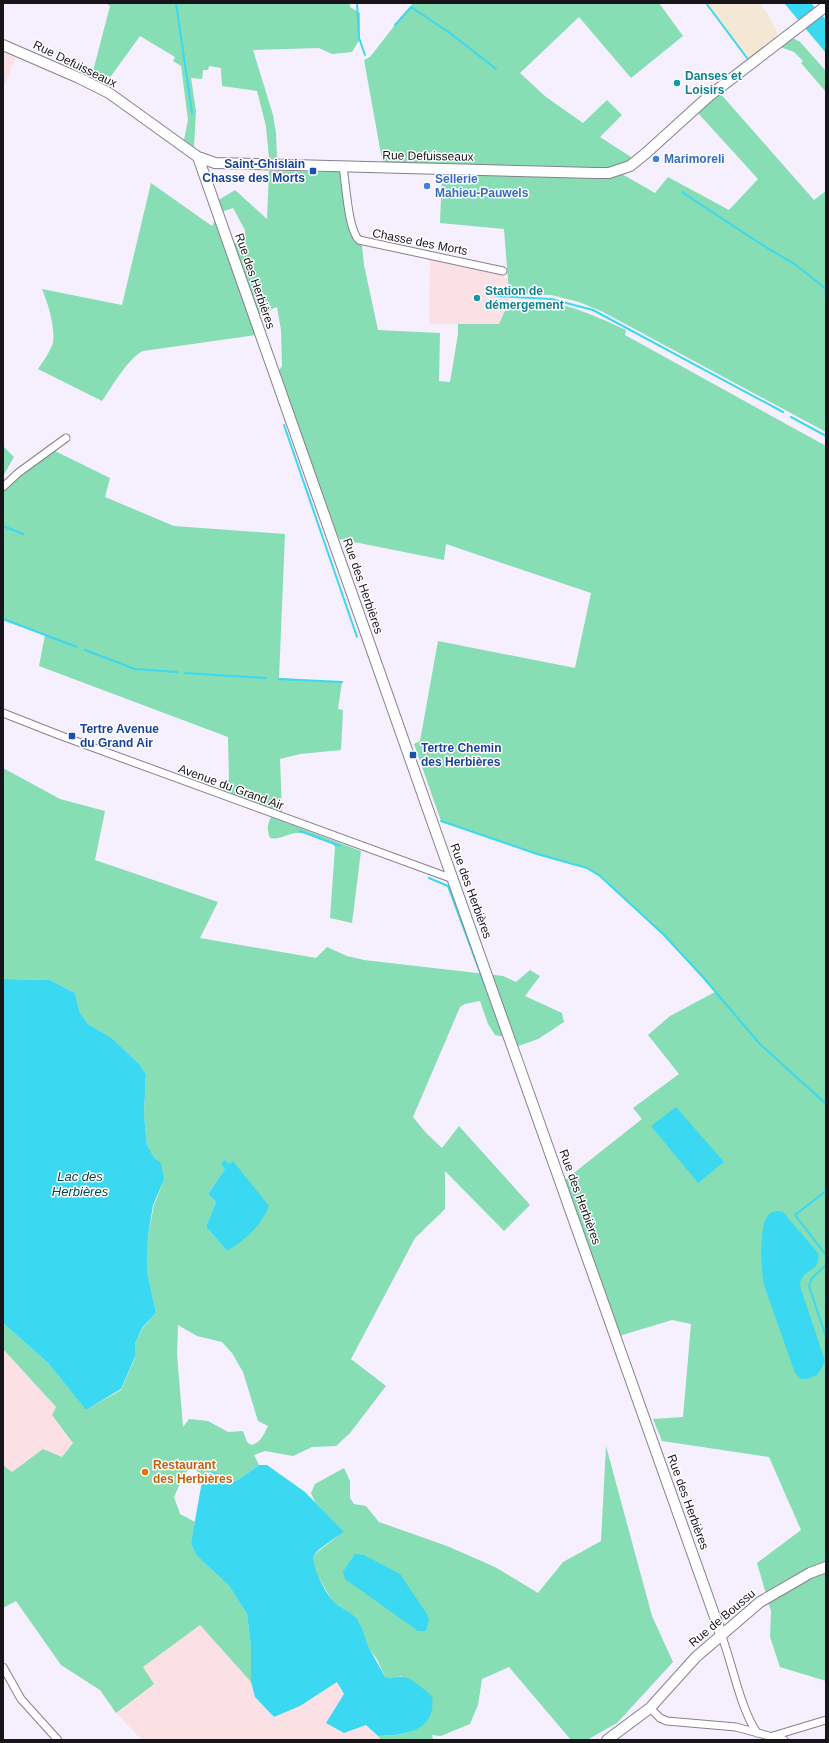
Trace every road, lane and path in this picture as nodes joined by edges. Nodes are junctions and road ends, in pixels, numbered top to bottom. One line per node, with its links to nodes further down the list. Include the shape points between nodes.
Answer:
1 (826, 6): 4 (street, Rue Defuisseaux, via 709,96 630,166 619,170 595,173)
2 (3, 45): 3 (street, Rue Defuisseaux, via 109,93)
3 (198, 157): 4 (street, Rue Defuisseaux, via 215,163); 9 (street, Rue des Herbières)
4 (343, 167): 5 (street, Chasse des Morts, via 351,225 359,240)
5 (503, 271)
6 (66, 438): 7 (street, via 18,473)
7 (3, 488)
8 (3, 713): 9 (street, Avenue du Grand Air)
9 (453, 879): 11 (street, Rue des Herbières)
10 (826, 1566): 11 (street, Rue de Boussu, via 760,1602)
11 (721, 1634): 13 (street, Rue de Boussu, via 696,1657); 15 (street)
12 (3, 1667): 17 (street, via 21,1699)
13 (650, 1708): 15 (street, via 667,1721 736,1727); 18 (street, Rue de Boussu)
14 (826, 1720): 16 (street)
15 (757, 1733): 16 (street)
16 (772, 1736): 19 (street)
17 (56, 1739)
18 (607, 1740)
19 (784, 1740)

